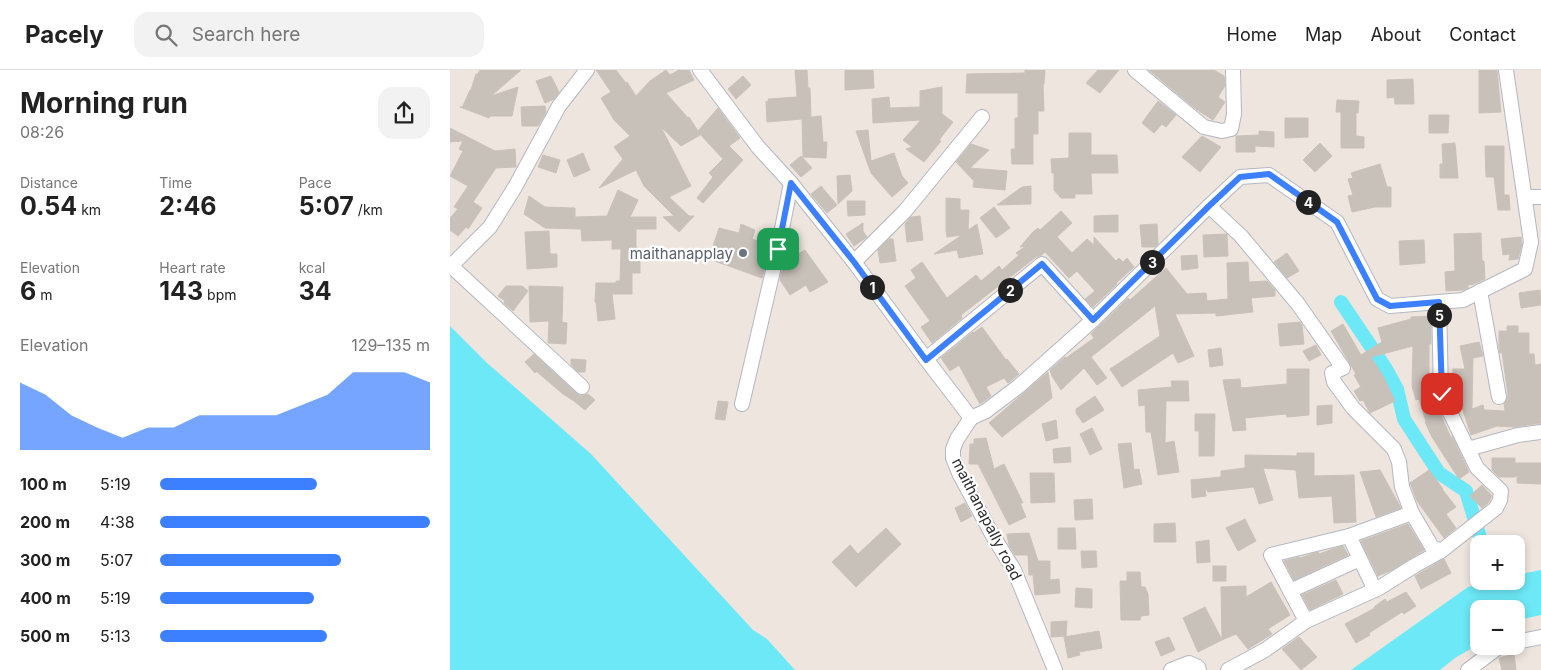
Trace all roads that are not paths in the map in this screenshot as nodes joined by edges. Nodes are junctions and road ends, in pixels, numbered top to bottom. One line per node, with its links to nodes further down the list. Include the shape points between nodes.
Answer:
1 (587, 70): 12 (street, via 559,106 490,227)
2 (700, 70): 7 (street, via 758,147)
3 (1135, 70): 4 (street, via 1204,128 1222,131 1231,129 1234,114)
4 (1233, 70)
5 (1506, 70): 8 (street)
6 (982, 117): 11 (street, via 905,211)
7 (791, 183): 11 (street); 19 (street)
8 (1525, 197): 9 (street); 13 (street, via 1531,242 1525,269)
9 (1541, 197)
10 (1209, 206): 14 (street, via 1240,177 1269,174 1337,222 1377,299 1390,306); 15 (street); 23 (street, via 1241,236 1298,304 1343,368 1332,373 1334,382 1353,408 1394,449 1402,487)
11 (854, 262): 16 (street)
12 (451, 266): 17 (street)
13 (1480, 291): 14 (street, via 1463,300); 18 (street)
14 (1439, 302): 22 (street, via 1442,394)
15 (1093, 320): 16 (street, via 1042,264); 20 (street, via 1020,386)
16 (926, 360): 20 (street)
17 (582, 387)
18 (1499, 397)
19 (742, 404)
20 (971, 418): 33 (street, maithanapally road, via 957,439 953,458 1014,570)
21 (1541, 432): 22 (street)
22 (1468, 449): 25 (street, via 1477,468 1501,491 1500,500 1496,508)
23 (1412, 513): 24 (street); 25 (street, via 1432,548)
24 (1349, 536): 26 (street); 28 (street, via 1271,555)
25 (1441, 552): 27 (street)
26 (1360, 559): 27 (street); 28 (street)
27 (1375, 590): 29 (street)
28 (1290, 591): 29 (street)
29 (1306, 621): 36 (street, via 1265,650)
30 (1541, 637): 31 (street)
31 (1525, 640)
32 (1488, 655): 37 (street)
33 (1055, 670)
34 (1171, 670): 35 (street, via 1189,663)
35 (1199, 670)
36 (1228, 670)
37 (1468, 670)

